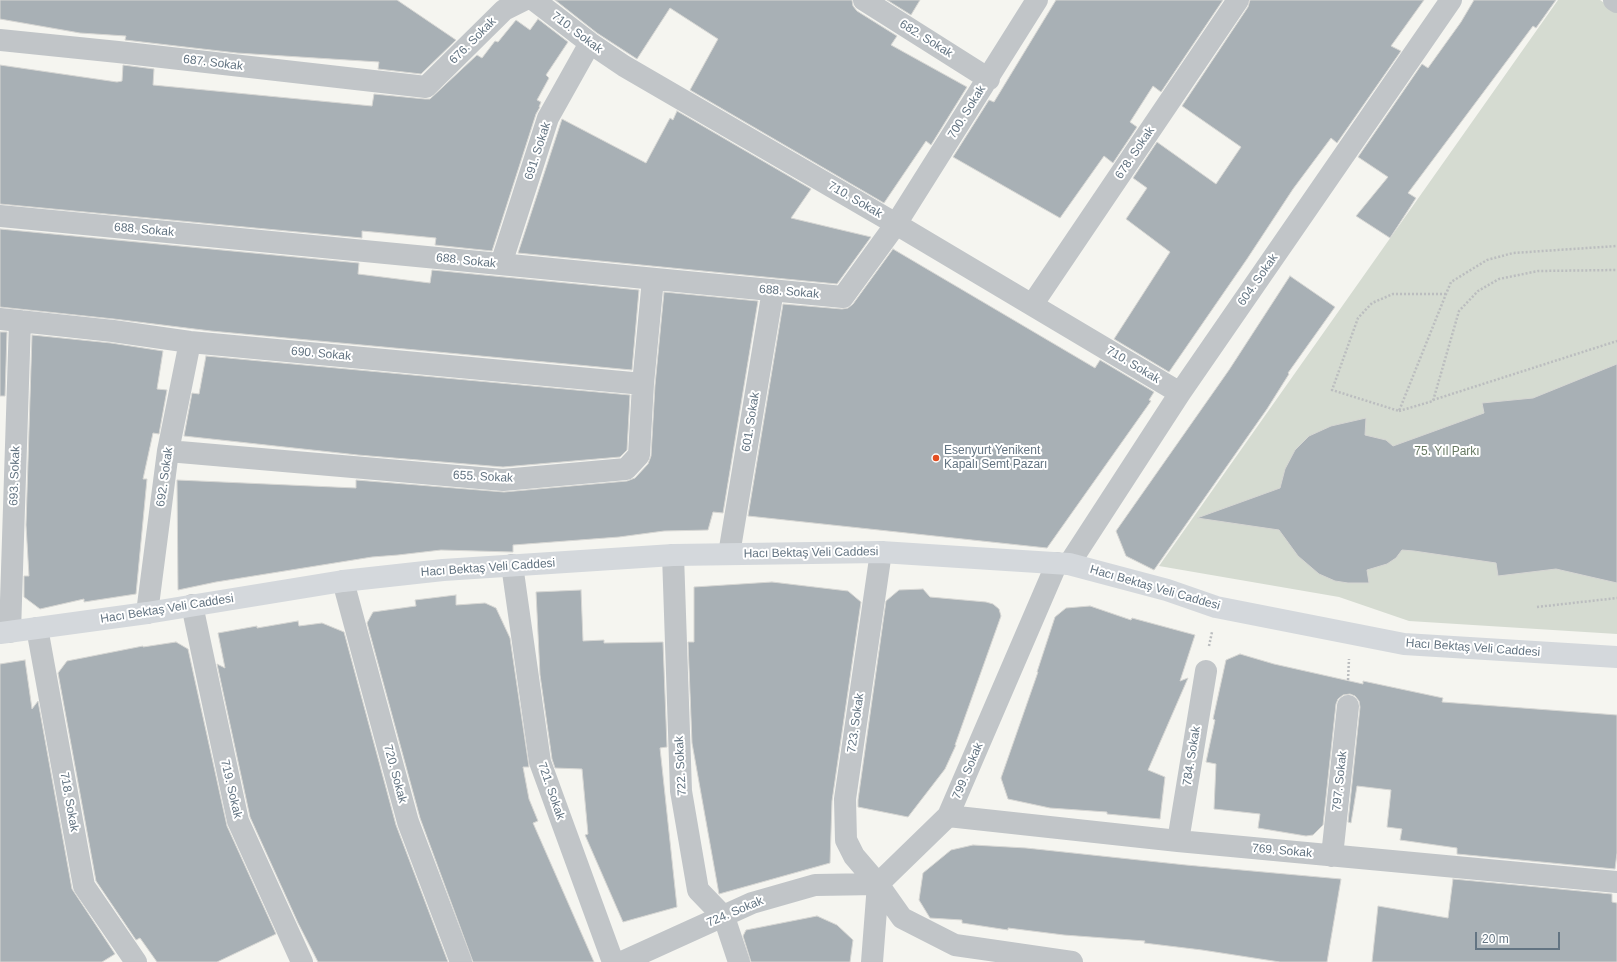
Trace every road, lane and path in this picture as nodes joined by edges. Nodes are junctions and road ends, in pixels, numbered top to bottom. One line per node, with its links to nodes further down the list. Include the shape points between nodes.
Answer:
1 (524, 0): 12 (street, 676. Sokak, via 504,10)
2 (534, 0): 10 (street, 710. Sokak)
3 (864, 0): 11 (street, 682. Sokak)
4 (1037, 0): 11 (street, 700. Sokak)
5 (1238, 0): 21 (street, 678. Sokak)
6 (1451, 0): 26 (street, 604. Sokak)
7 (1614, 0): 8 (street)
8 (1617, 2)
9 (0, 40): 12 (street, 687. Sokak)
10 (590, 44): 14 (street, 710. Sokak); 16 (street, 691. Sokak, via 548,118)
11 (989, 79): 14 (street, 700. Sokak)
12 (426, 87)
13 (0, 216): 16 (street, 688. Sokak)
14 (896, 224): 19 (street, 688. Sokak, via 843,297); 21 (street, 710. Sokak)
15 (1617, 246): 20 (path, via 1513,253 1487,260 1451,282)
16 (502, 264): 18 (street, 688. Sokak)
17 (1617, 270): 27 (path, via 1538,271 1499,279 1478,291 1459,311)
18 (653, 279): 19 (street, 688. Sokak); 25 (street, 655. Sokak)
19 (773, 290): 31 (street, 601. Sokak)
20 (1446, 294): 28 (path); 28 (path, via 1393,294 1372,304 1358,318 1332,390)
21 (1032, 305): 26 (street, 710. Sokak)
22 (10, 320): 24 (street, 690. Sokak, via 113,330); 42 (street, 693. Sokak)
23 (1617, 341): 27 (path)
24 (190, 342): 25 (street, 690. Sokak); 29 (street, 692. Sokak)
25 (643, 384): 29 (street, 655. Sokak, via 639,455 626,469 503,480)
26 (1180, 393): 33 (street, 604. Sokak)
27 (1433, 401): 28 (path)
28 (1399, 411)
29 (168, 451): 40 (street, 692. Sokak)
30 (881, 552): 31 (main road, Hacı Bektaş Veli Caddesi); 33 (main road, Hacı Bektaş Veli Caddesi); 51 (street, 723. Sokak, via 845,799 846,840 854,856)
31 (729, 554): 32 (main road, Hacı Bektaş Veli Caddesi)
32 (673, 555): 34 (main road, Hacı Bektaş Veli Caddesi); 52 (street, 722. Sokak, via 681,791 698,890)
33 (1063, 564): 38 (main road, Hacı Bektaş Veli Caddesi, via 1167,590); 47 (street, 799. Sokak)
34 (512, 565): 35 (main road, Hacı Bektaş Veli Caddesi); 56 (street, 721. Sokak, via 540,762)
35 (343, 581): 37 (main road, Hacı Bektaş Veli Caddesi); 55 (street, 720. Sokak, via 408,822)
36 (1617, 598): 39 (path)
37 (192, 605): 40 (main road, Hacı Bektaş Veli Caddesi); 54 (street, 719. Sokak, via 238,821)
38 (1216, 606): 43 (main road, Hacı Bektaş Veli Caddesi); 45 (path)
39 (1536, 606)
40 (147, 613): 41 (main road, Hacı Bektaş Veli Caddesi)
41 (36, 628): 42 (main road, Hacı Bektaş Veli Caddesi); 53 (street, 718. Sokak, via 84,886)
42 (5, 633)
43 (1350, 633): 44 (main road, Hacı Bektaş Veli Caddesi, via 1404,644); 46 (path)
44 (1617, 657)
45 (1206, 670): 48 (street, 784. Sokak)
46 (1348, 706): 49 (street, 797. Sokak)
47 (948, 816): 48 (street, 769. Sokak); 51 (street, 799. Sokak)
48 (1178, 841): 49 (street, 769. Sokak)
49 (1332, 856): 50 (street, 769. Sokak)
50 (1617, 882)
51 (878, 884): 52 (street, 724. Sokak, via 815,886 752,903); 59 (street); 60 (street, 723. Sokak, via 902,918 955,945)
52 (724, 917): 57 (street, 724. Sokak); 58 (street, 722. Sokak)
53 (136, 962)
54 (302, 962)
55 (462, 962)
56 (613, 962)
57 (622, 962)
58 (739, 962)
59 (872, 962)
60 (1072, 962)

